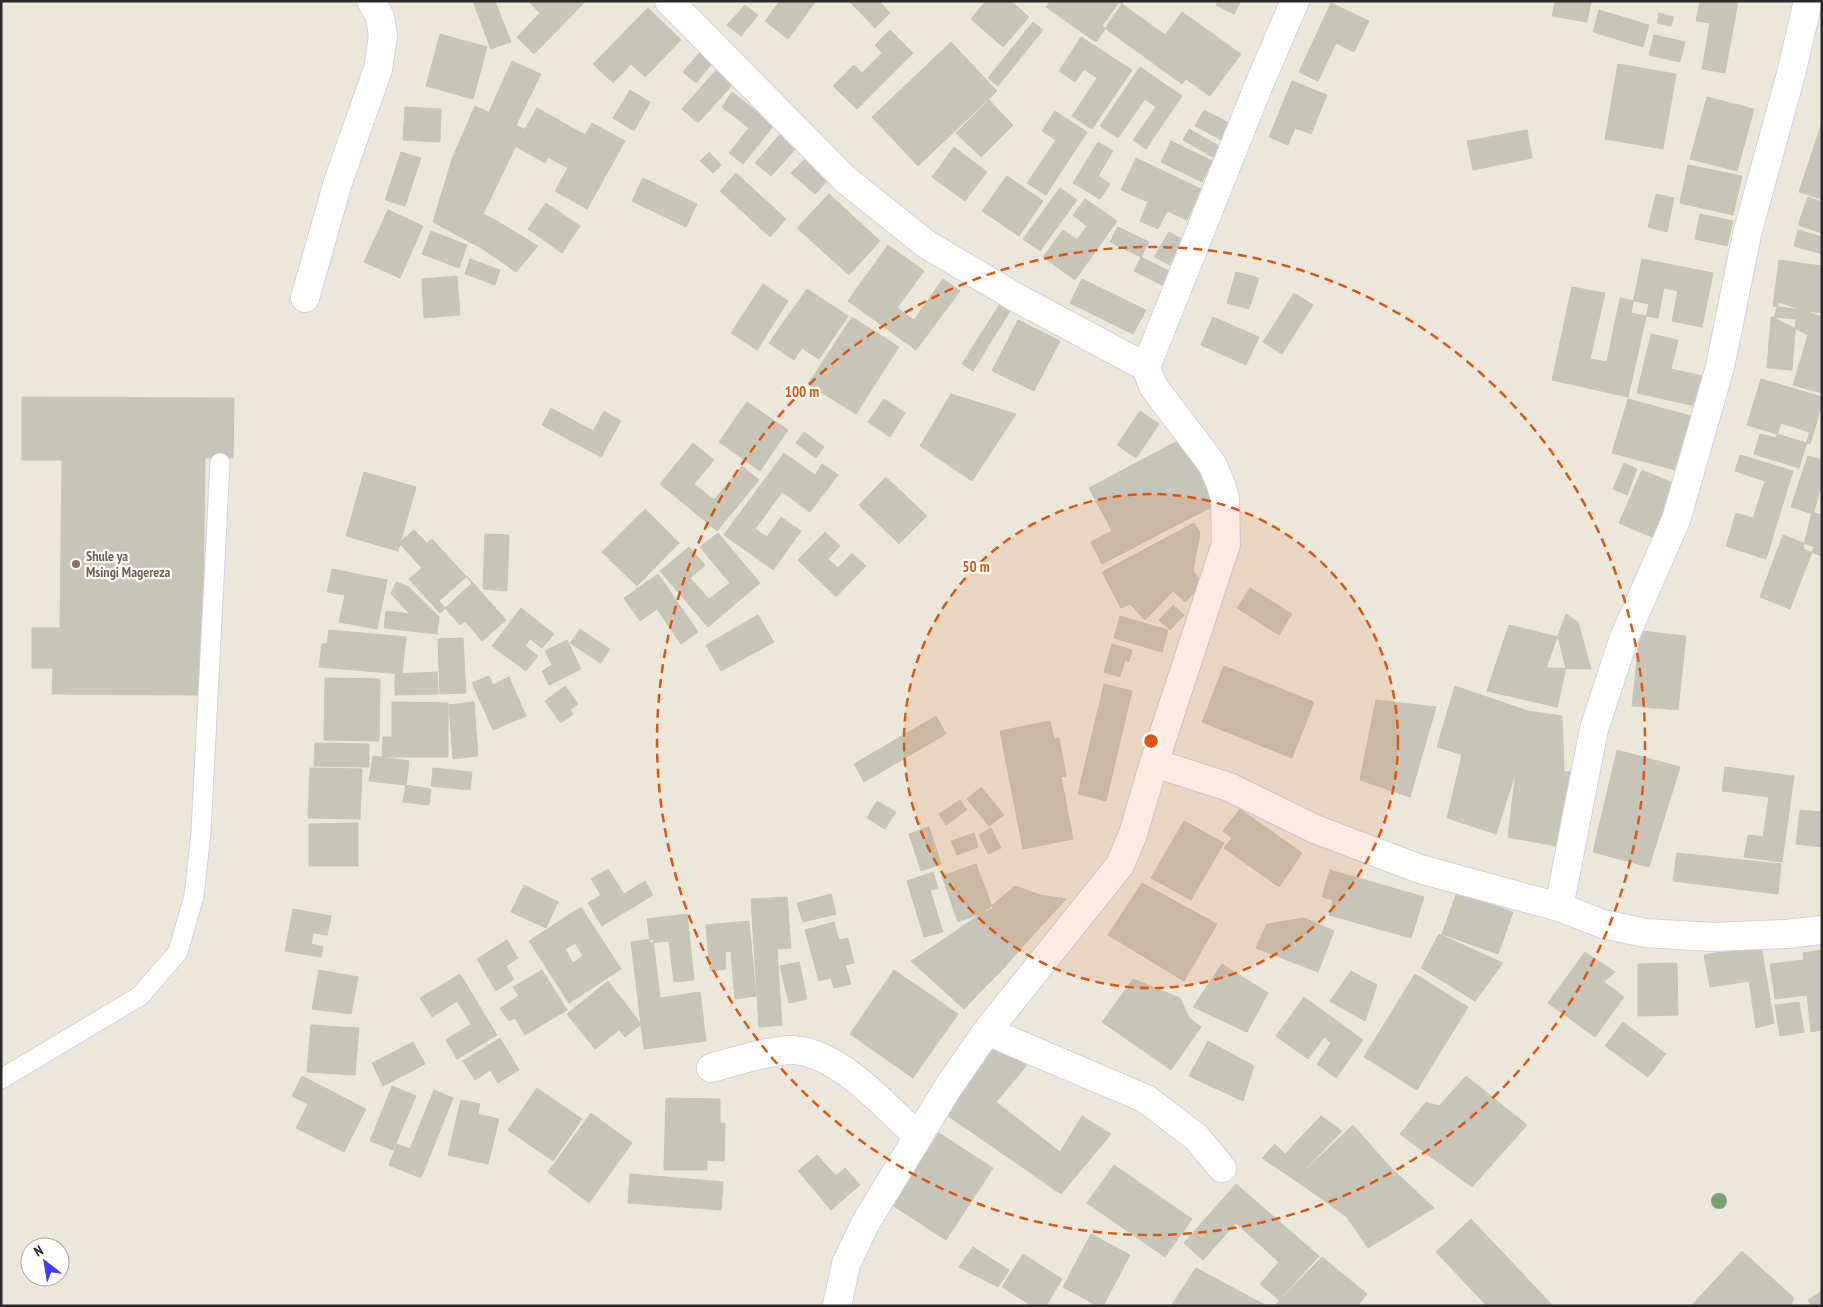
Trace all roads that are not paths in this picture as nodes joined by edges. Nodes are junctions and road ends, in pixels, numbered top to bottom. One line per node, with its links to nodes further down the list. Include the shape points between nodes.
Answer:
1 (371, 1): 5 (street, via 380,17 383,35 378,69 338,182)
2 (670, 1): 6 (street, via 846,180 926,244 1016,298)
3 (1295, 1): 6 (street)
4 (1808, 1): 9 (street, via 1747,234 1720,368 1676,520 1624,638 1594,729)
5 (305, 298)
6 (1146, 367): 8 (street, via 1153,386 1212,464 1225,498 1226,523 1223,552)
7 (220, 463): 13 (lane, via 202,832 194,896 178,952 140,996)
8 (1154, 763): 9 (street, via 1229,787 1315,829 1420,868); 11 (street, via 1133,834 1120,865)
9 (1559, 907): 10 (street, via 1603,924 1645,933 1712,936)
10 (1822, 930)
11 (987, 1032): 14 (street); 15 (street, via 1146,1100 1196,1137)
12 (711, 1068): 14 (street, via 793,1050 811,1054 835,1065 869,1090)
13 (1, 1078)
14 (918, 1136): 16 (street, via 846,1264)
15 (1222, 1168)
16 (837, 1306)

